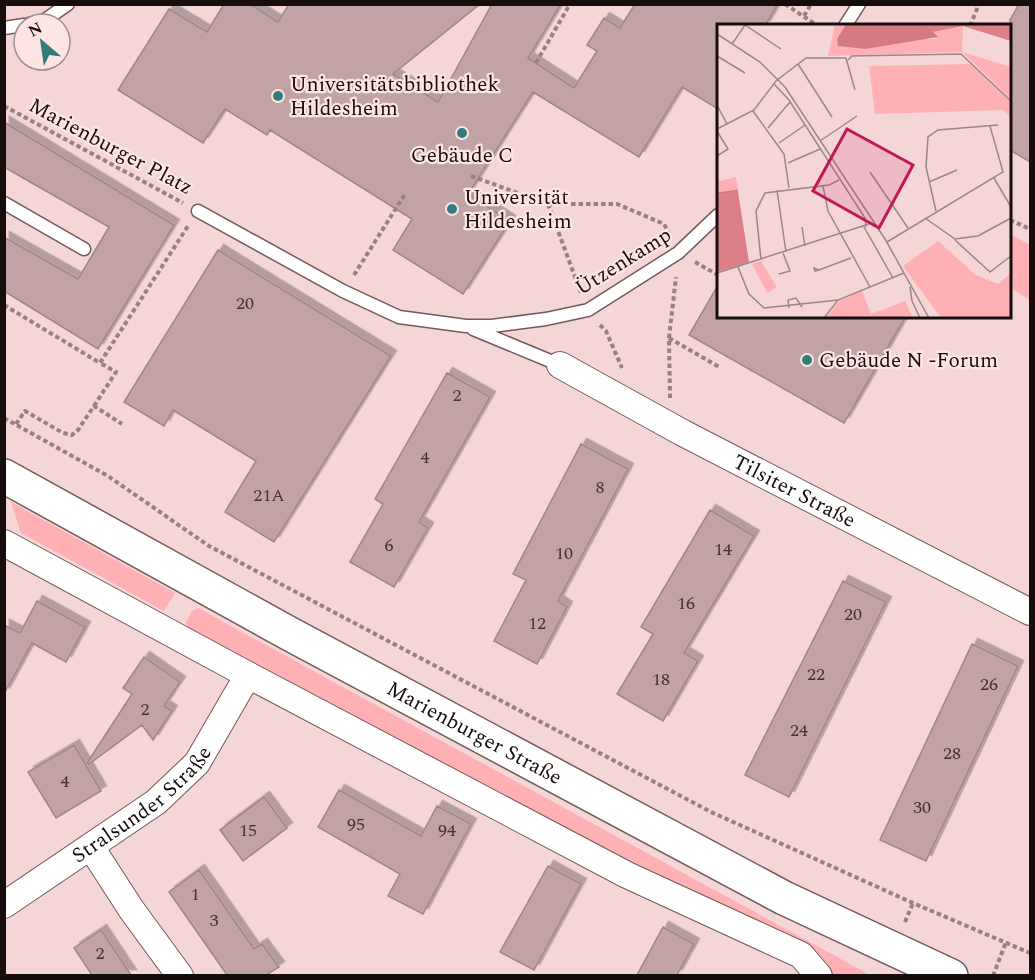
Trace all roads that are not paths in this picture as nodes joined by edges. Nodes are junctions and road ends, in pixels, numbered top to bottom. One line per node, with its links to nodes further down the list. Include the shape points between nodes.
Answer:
1 (859, 4): 2 (lane)
2 (846, 24)
3 (4, 203): 6 (lane)
4 (198, 211): 7 (lane, via 399,317)
5 (717, 216): 7 (lane, Ützenkamp, via 678,253 588,310 503,325)
6 (84, 249)
7 (466, 326): 8 (lane)
8 (560, 365): 11 (street, Tilsiter Straße)
9 (4, 476): 15 (main road, Marienburger Straße, via 763,887)
10 (6, 538): 12 (street)
11 (1030, 612)
12 (248, 675): 13 (street, Stralsunder Straße, via 197,763 156,802); 17 (street, via 627,875 801,955)
13 (91, 847): 14 (street, Stralsunder Straße); 16 (street)
14 (4, 905)
15 (934, 972)
16 (180, 975)
17 (819, 975)

